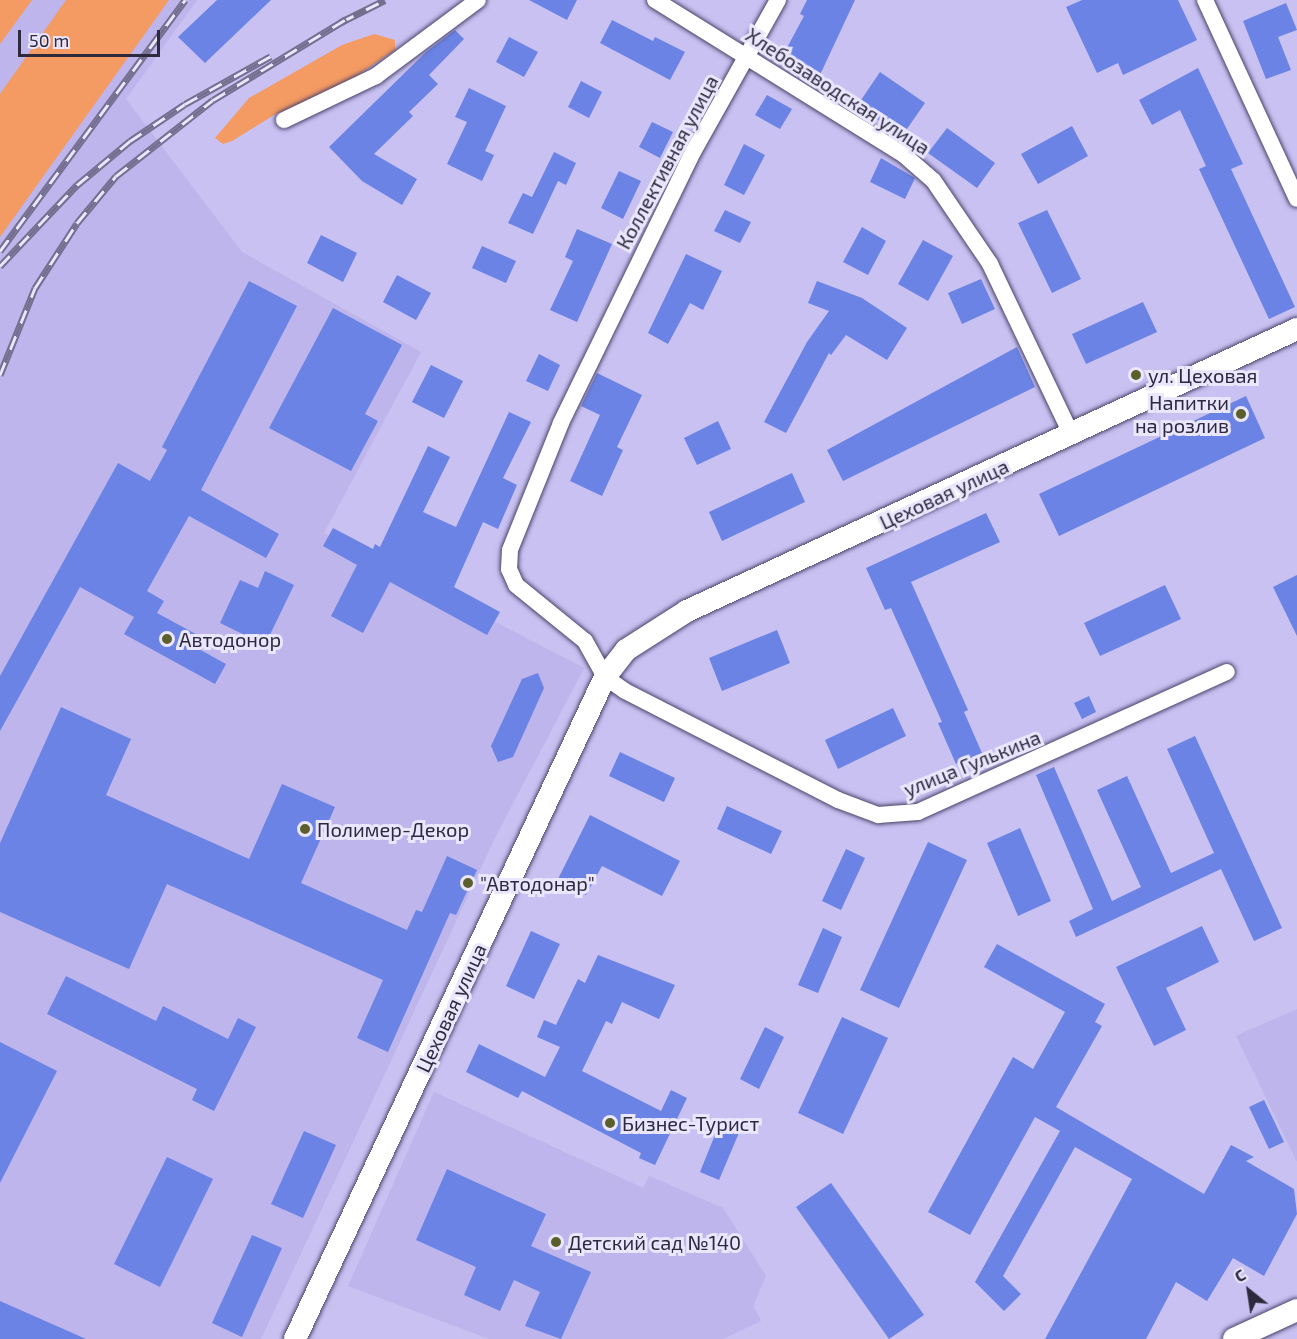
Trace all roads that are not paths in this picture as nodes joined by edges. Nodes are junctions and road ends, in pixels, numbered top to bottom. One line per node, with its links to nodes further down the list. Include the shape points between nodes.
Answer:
1 (478, 0): 6 (street, via 376,76)
2 (655, 0): 5 (street, Хлебозаводская улица)
3 (778, 0): 5 (street, Коллективная улица)
4 (1205, 0): 7 (street)
5 (748, 56): 9 (street, Хлебозаводская улица, via 904,155 933,180 990,264); 11 (street, Коллективная улица, via 693,152 597,347 561,423 510,549 509,569 516,585 585,641)
6 (284, 120)
7 (1297, 199)
8 (1297, 329): 9 (main road, Цеховая улица)
9 (1071, 434): 11 (main road, Цеховая улица, via 687,611 626,650)
10 (1227, 672): 11 (street, улица Гулькина, via 918,812 889,814 838,800 663,712)
11 (605, 677): 13 (main road, Цеховая улица)
12 (1297, 1310): 14 (main road)
13 (295, 1339)
14 (1234, 1339)

